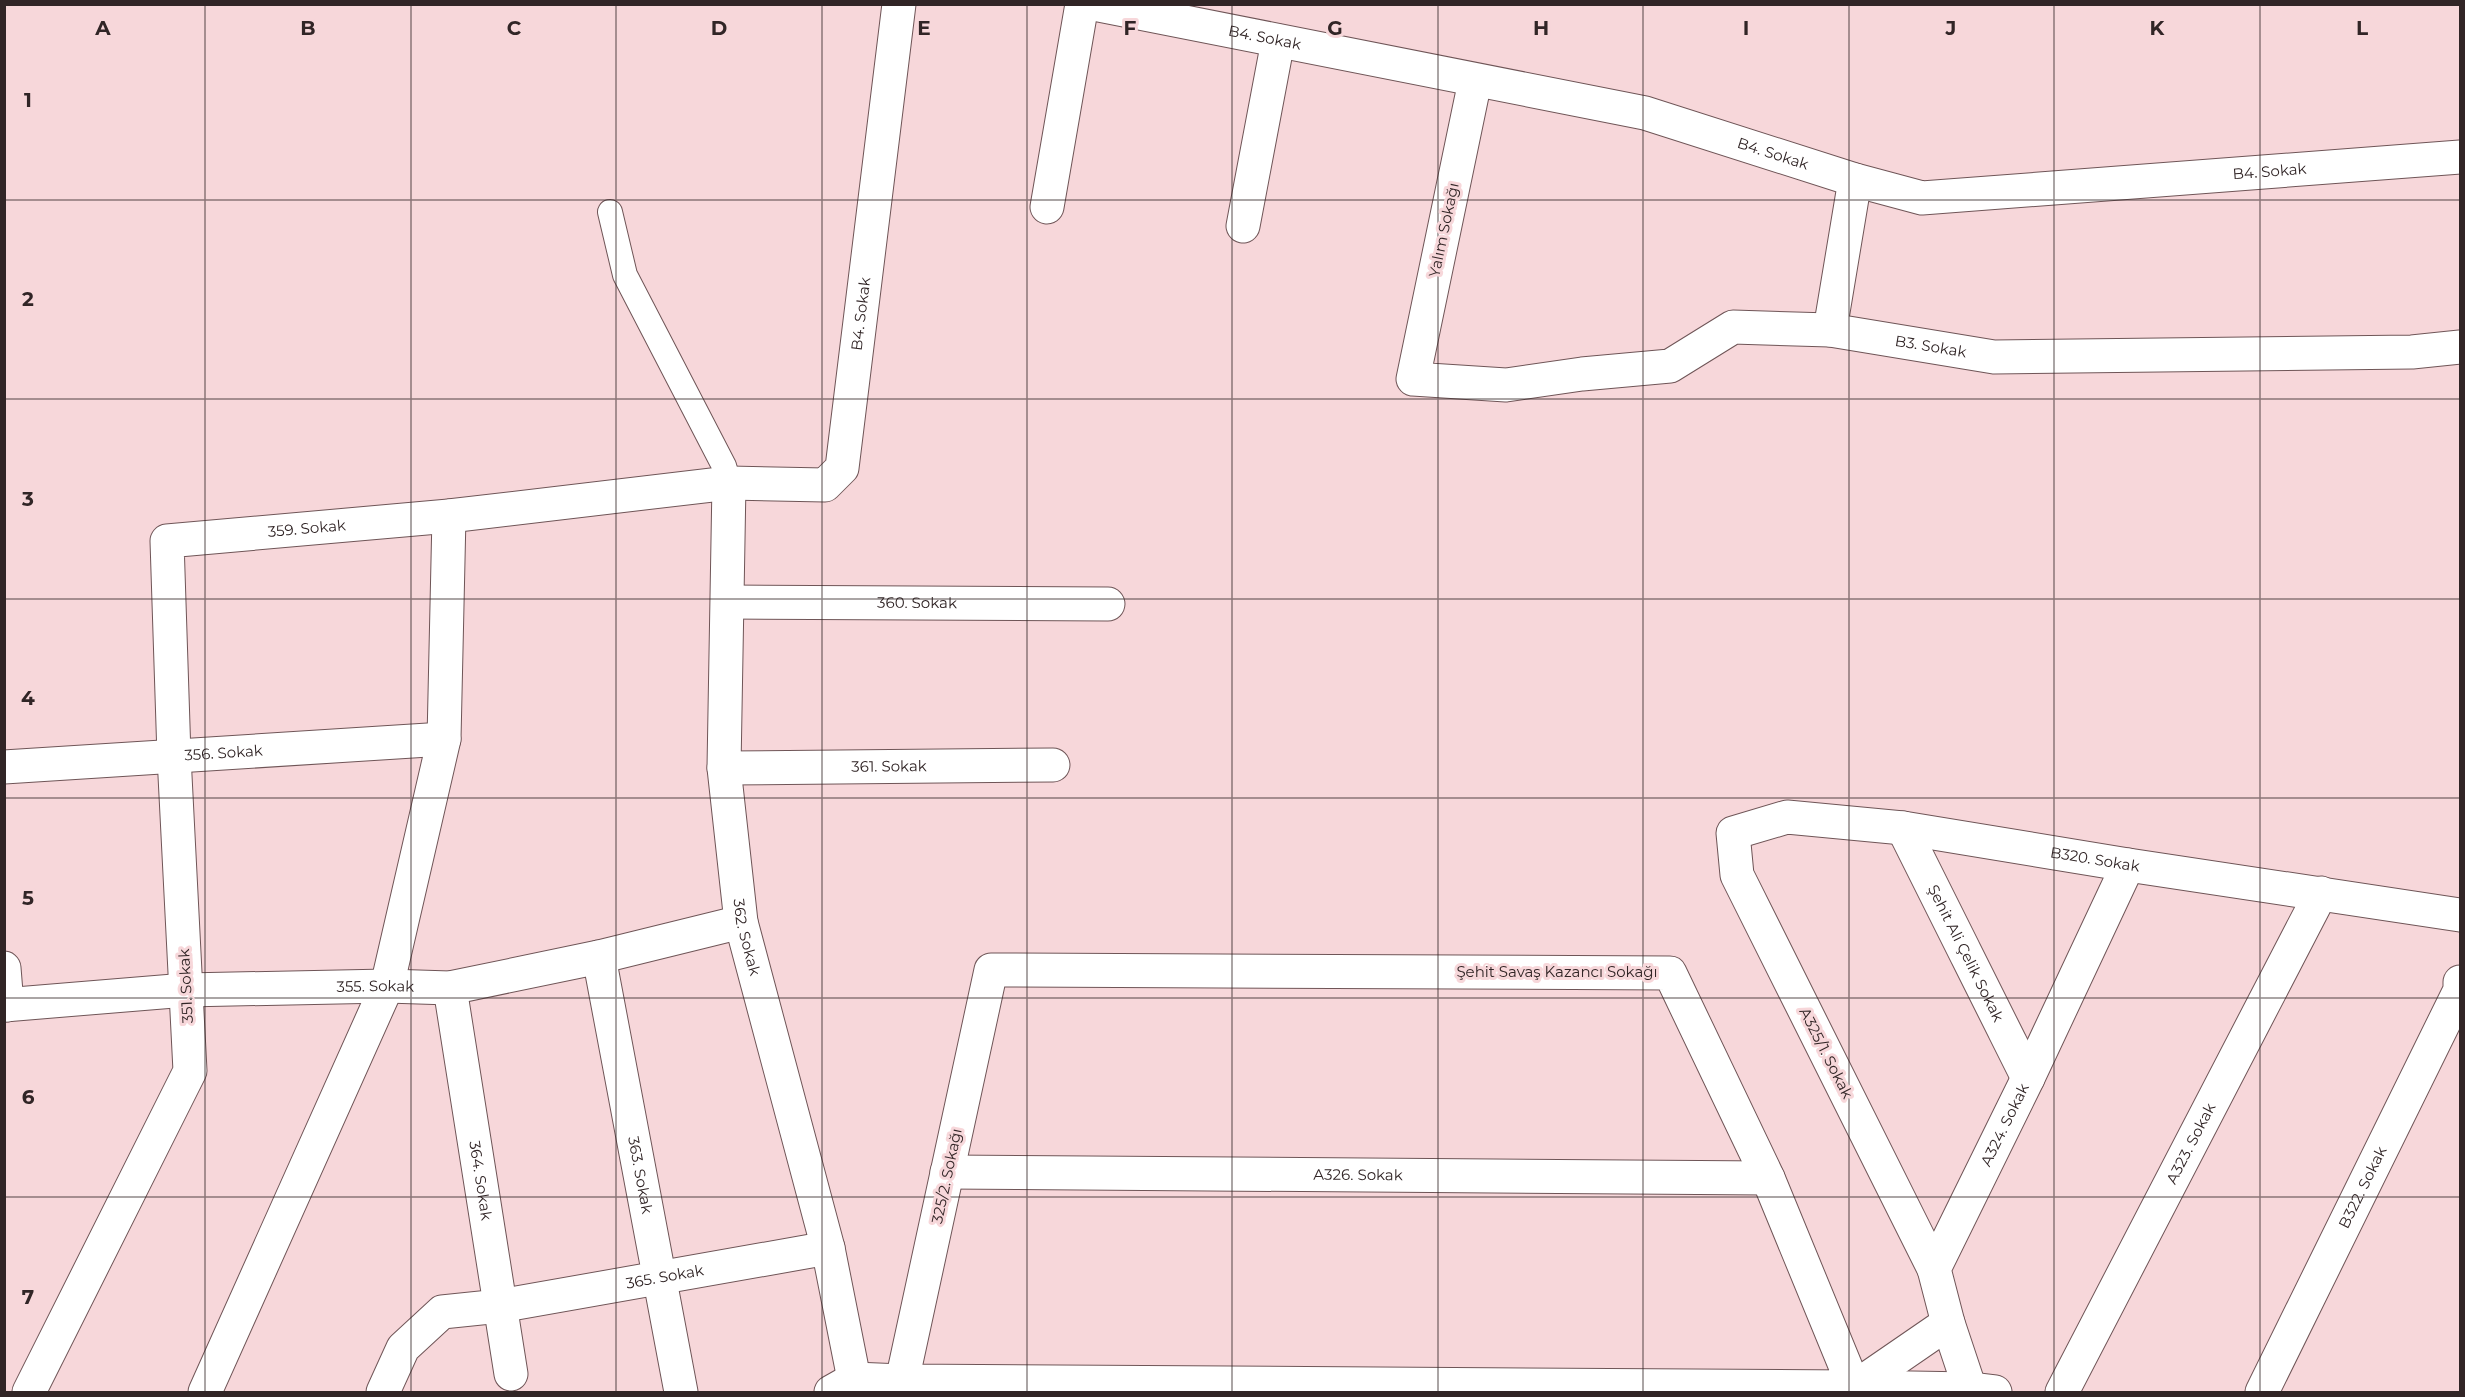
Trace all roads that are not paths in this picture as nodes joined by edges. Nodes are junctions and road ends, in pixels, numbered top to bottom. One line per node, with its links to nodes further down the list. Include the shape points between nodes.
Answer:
1 (899, 4): 14 (street, B4. Sokak, via 842,468 825,485)
2 (1082, 4): 8 (street)
3 (1094, 4): 4 (street, B4. Sokak)
4 (1278, 41): 5 (street, B4. Sokak); 10 (street)
5 (1475, 81): 7 (street, B4. Sokak, via 1646,113); 13 (street, Yalım Sokağı)
6 (2460, 157): 7 (street, B4. Sokak, via 1922,198)
7 (1855, 180): 11 (street)
8 (1047, 207)
9 (610, 212): 14 (lane, via 625,275 724,466)
10 (1243, 226)
11 (1830, 330): 12 (street, B3. Sokak, via 1994,357); 13 (street, B3. Sokak, via 1733,327 1670,366 1506,385)
12 (2460, 347)
13 (1413, 379)
14 (729, 483): 15 (street, B4. Sokak); 17 (street, 362. Sokak)
15 (449, 516): 16 (street, 359. Sokak); 19 (street)
16 (167, 541): 20 (street, 351. Sokak)
17 (728, 602): 18 (street, 360. Sokak); 23 (street, 362. Sokak)
18 (1108, 604)
19 (444, 739): 20 (street, 356. Sokak); 34 (street)
20 (174, 756): 22 (street, 356. Sokak); 36 (street, 351. Sokak)
21 (1053, 765): 23 (street, 361. Sokak)
22 (4, 767)
23 (724, 768): 29 (street, 362. Sokak)
24 (1903, 828): 25 (street, B320. Sokak, via 1787,817); 26 (street, B320. Sokak); 38 (street, Şehit Ali Çelik Sokak)
25 (1733, 833): 42 (street, A325/1. Sokak, via 1737,875)
26 (2128, 865): 27 (street, B320. Sokak); 38 (street, A324. Sokak)
27 (2321, 893): 28 (street, B320. Sokak); 55 (street, A323. Sokak)
28 (2460, 915)
29 (741, 922): 30 (street, 355. Sokak); 41 (street, 362. Sokak)
30 (599, 957): 35 (street, 355. Sokak); 43 (street, 363. Sokak)
31 (4, 968): 37 (street)
32 (991, 970): 39 (street, 325/2. Sokağı); 40 (street, Şehit Savaş Kazancı Sokağı, via 1670,973)
33 (2460, 982): 56 (street, B322. Sokak, via 2455,1000)
34 (387, 986): 35 (street, 355. Sokak); 36 (street, 355. Sokak); 52 (street)
35 (450, 988): 44 (street, 364. Sokak)
36 (186, 990): 37 (street, 355. Sokak); 51 (street, 351. Sokak, via 190,1071)
37 (6, 1005)
38 (2028, 1078): 42 (street, A324. Sokak)
39 (948, 1172): 40 (street, A326. Sokak); 48 (street, 325/2. Sokağı)
40 (1768, 1178): 49 (street, Şehit Savaş Kazancı Sokağı)
41 (828, 1248): 43 (street, 365. Sokak); 47 (street, 362. Sokak)
42 (1934, 1269): 45 (street)
43 (660, 1278): 44 (street, 365. Sokak); 54 (street, 363. Sokak)
44 (500, 1306): 46 (street, 364. Sokak); 53 (street, 365. Sokak, via 442,1312 403,1348)
45 (1948, 1323): 49 (street); 50 (street)
46 (511, 1374)
47 (843, 1385): 48 (street)
48 (911, 1387): 49 (street)
49 (1851, 1390): 50 (street)
50 (1983, 1390)
51 (29, 1392)
52 (205, 1392)
53 (383, 1392)
54 (681, 1392)
55 (2062, 1392)
56 (2262, 1392)

